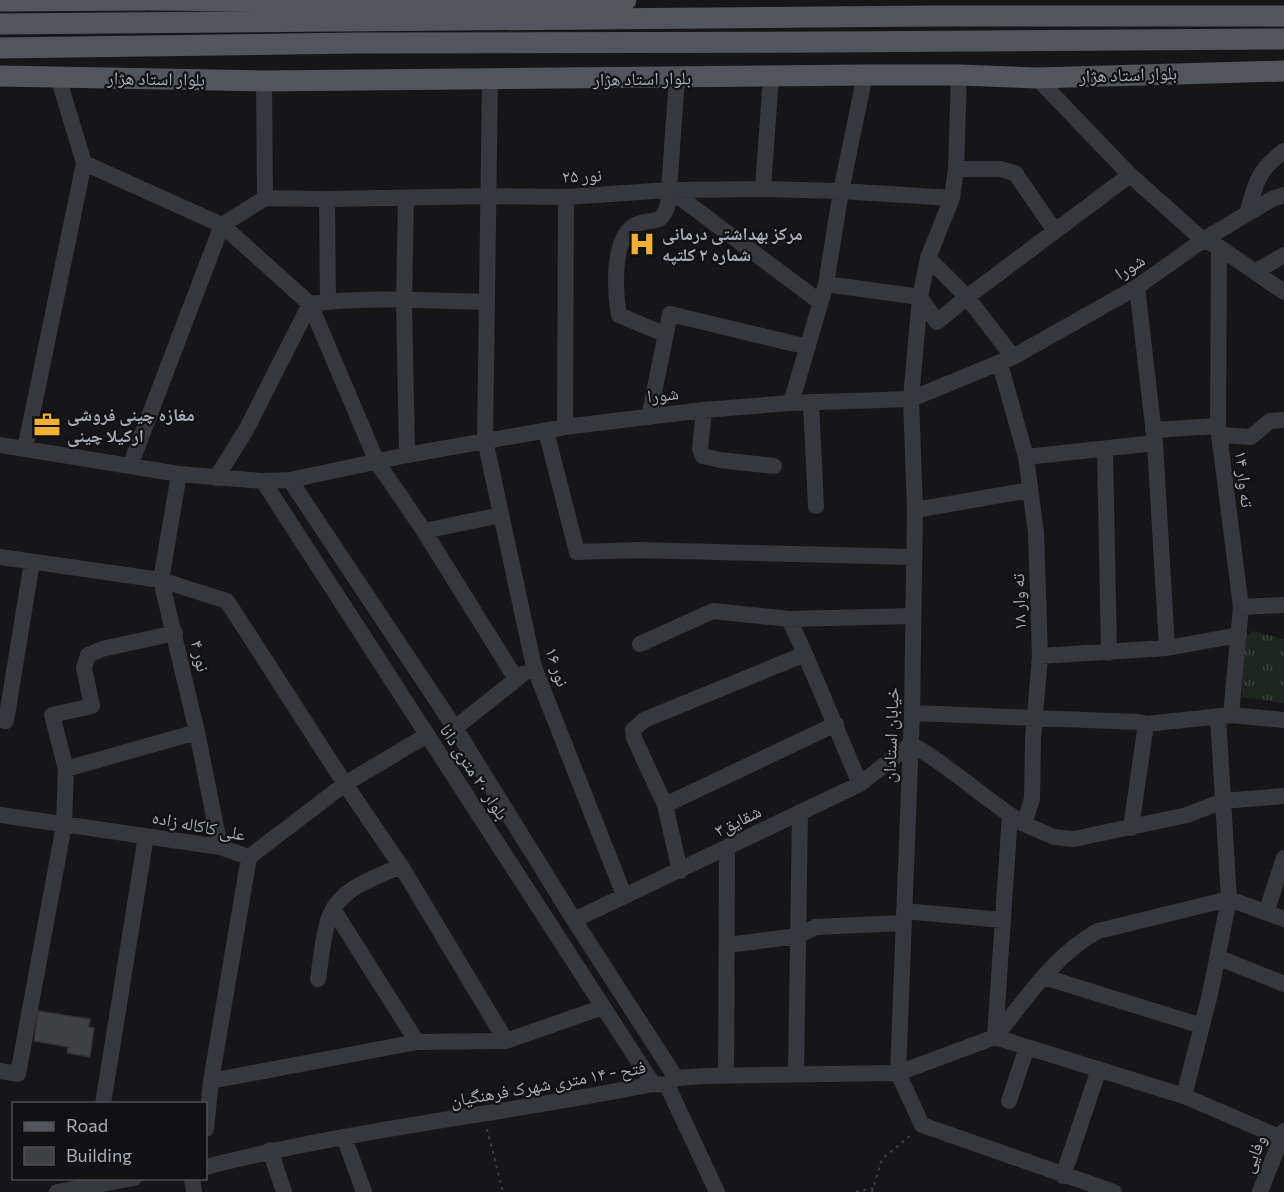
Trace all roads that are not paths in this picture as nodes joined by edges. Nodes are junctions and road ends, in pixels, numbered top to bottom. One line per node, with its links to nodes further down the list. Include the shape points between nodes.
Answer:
1 (148, 0): 3 (main road); 4 (main road)
2 (626, 0): 7 (main road)
3 (7, 1)
4 (278, 1): 8 (main road)
5 (386, 1): 6 (main road); 8 (main road)
6 (485, 1): 7 (main road)
7 (574, 1)
8 (324, 2): 10 (main road)
9 (1284, 16): 10 (main road)
10 (244, 22): 11 (main road)
11 (0, 24)
12 (1236, 39): 13 (main road, بلوار استاد هژار); 14 (main road, بلوار استاد هژار); 15 (main road)
13 (1284, 39)
14 (0, 48)
15 (1284, 58)
16 (1284, 71): 23 (main road, بلوار استاد هژار)
17 (865, 75): 18 (main road, بلوار استاد هژار); 20 (main road, بلوار استاد هژار); 32 (street)
18 (959, 75): 23 (main road, بلوار استاد هژار); 28 (street, خیابان استادان)
19 (0, 76): 21 (main road, بلوار استاد هژار)
20 (771, 76): 22 (main road, بلوار استاد هژار); 30 (street)
21 (58, 77): 24 (main road, بلوار استاد هژار); 27 (street)
22 (677, 78): 25 (main road, بلوار استاد هژار); 31 (street)
23 (1037, 78): 29 (street)
24 (264, 81): 25 (main road, بلوار استاد هژار); 36 (street)
25 (490, 81): 34 (street, نور ۱۶)
26 (1284, 151): 40 (street, via 1258,177)
27 (84, 163): 41 (street); 73 (street)
28 (956, 170): 38 (street, خیابان استادان); 42 (street, via 1015,172)
29 (1130, 175): 42 (street); 43 (street)
30 (763, 189): 31 (street, نور ۲۵); 32 (street, نور ۲۵)
31 (670, 190): 35 (street, نور ۲۵); 56 (street); 58 (street, via 665,215 656,221 636,224 622,240 615,292 619,315)
32 (841, 191): 38 (street, نور ۲۵); 48 (street)
33 (1284, 195): 40 (street, شورا)
34 (488, 196): 35 (street, نور ۲۵); 37 (street, نور ۲۵); 55 (street, نور ۱۶)
35 (566, 196): 67 (street)
36 (265, 198): 39 (street, نور ۲۵); 41 (street)
37 (406, 198): 39 (street, نور ۲۵); 53 (street)
38 (952, 198): 46 (street, خیابان استادان)
39 (327, 199): 54 (street)
40 (1247, 213): 43 (street, شورا)
41 (222, 225): 57 (street); 78 (street)
42 (1055, 231): 52 (street)
43 (1203, 240): 44 (street); 49 (street, شورا)
44 (1219, 247): 47 (street); 68 (street, ته وار ۱۴)
45 (1284, 255): 47 (street)
46 (928, 258): 51 (street, خیابان استادان); 52 (street)
47 (1255, 272): 50 (street)
48 (826, 284): 51 (street); 56 (street)
49 (1137, 286): 60 (street, شورا); 70 (street)
50 (1284, 292)
51 (920, 297): 52 (street, via 937,322); 61 (street, خیابان استادان)
52 (967, 297): 60 (street)
53 (404, 301): 54 (street); 55 (street); 75 (street)
54 (328, 302): 57 (street)
55 (487, 302): 71 (street, نور ۱۶)
56 (820, 302): 59 (street)
57 (310, 304): 77 (street); 81 (street, via 246,430)
58 (664, 334): 59 (street, via 670,314); 65 (street)
59 (808, 347): 63 (street)
60 (1006, 361): 61 (street, شورا); 76 (street, ته وار ۱۸)
61 (911, 399): 62 (street, شورا); 86 (street, خیابان استادان)
62 (811, 402): 63 (street, شورا); 85 (street)
63 (790, 403): 64 (street, شورا)
64 (704, 410): 65 (street, شورا); 79 (street, via 700,443 703,456)
65 (649, 417): 67 (street, شورا)
66 (1284, 420): 68 (street, via 1270,421 1251,437)
67 (565, 426): 69 (street, شورا)
68 (1219, 430): 70 (street); 94 (street, ته وار ۱۴)
69 (546, 431): 71 (street, شورا); 90 (street, via 577,552)
70 (1154, 436): 74 (street); 100 (street)
71 (485, 440): 75 (street, شورا); 87 (street, نور ۱۶)
72 (0, 445): 73 (street, شورا)
73 (26, 449): 78 (street, شورا)
74 (1105, 450): 76 (street); 101 (street)
75 (407, 455): 77 (street, شورا)
76 (1026, 457): 84 (street, ته وار ۱۸)
77 (377, 462): 82 (street, شورا); 88 (street)
78 (130, 466): 80 (street, شورا)
79 (774, 466)
80 (178, 474): 81 (street, شورا); 92 (street, نور ۴)
81 (216, 478): 83 (street, شورا)
82 (290, 480): 83 (street, شورا); 113 (street, بلوار ۲۰ متری دانا)
83 (263, 481): 115 (street, بلوار ۲۰ متری دانا)
84 (1030, 490): 86 (street); 103 (street, ته وار ۱۸, via 1036,533)
85 (816, 506)
86 (915, 510): 90 (street, خیابان استادان)
87 (501, 515): 88 (street); 104 (street, نور ۱۶)
88 (424, 531): 105 (street)
89 (0, 557): 91 (street)
90 (914, 557): 95 (street, خیابان استادان)
91 (32, 562): 92 (street); 109 (street, via 6,721)
92 (161, 580): 97 (street, نور ۴); 118 (street, via 227,601)
93 (1284, 605): 94 (street)
94 (1240, 607): 98 (street, ته وار ۱۴)
95 (913, 616): 96 (street); 106 (street, خیابان استادان)
96 (789, 619): 99 (street, via 713,611); 102 (street)
97 (175, 633): 114 (street, نور ۴); 117 (street, via 88,655 84,668 92,706 52,715)
98 (1239, 635): 100 (street); 107 (street, ته وار ۱۴)
99 (640, 644)
100 (1167, 648): 101 (street)
101 (1109, 652): 103 (street)
102 (805, 654): 111 (street); 122 (street, via 644,720 633,730)
103 (1040, 656): 108 (street, ته وار ۱۸)
104 (534, 667): 105 (street); 136 (street, نور ۱۶)
105 (516, 679): 113 (street)
106 (912, 713): 108 (street); 116 (street, خیابان استادان)
107 (1225, 716): 110 (street); 112 (street); 121 (street, ته وار ۱۴)
108 (1035, 718): 112 (street); 126 (street, ته وار ۱۸, via 1032,799)
109 (0, 720)
110 (1284, 720)
111 (836, 724): 119 (street); 122 (street)
112 (1146, 724): 128 (street)
113 (455, 728): 142 (street, بلوار ۲۰ متری دانا)
114 (198, 732): 117 (street); 130 (street, نور ۴)
115 (427, 735): 118 (street, علی کاکاله زاده); 150 (street, بلوار ۲۰ متری دانا)
116 (911, 744): 119 (street, شقایق۳); 125 (street); 140 (street, خیابان استادان)
117 (66, 770): 127 (street)
118 (345, 784): 132 (street, علی کاکاله زاده); 134 (street)
119 (861, 784): 123 (street, شقایق۳)
120 (1284, 796): 121 (street)
121 (1223, 801): 128 (street, via 1187,815); 137 (street, ته وار ۱۴)
122 (665, 805): 135 (street)
123 (800, 812): 131 (street, شقایق۳); 144 (street)
124 (0, 815): 127 (street, علی کاکاله زاده)
125 (1010, 815): 126 (street); 143 (street)
126 (1024, 824): 128 (street, via 1064,839)
127 (64, 825): 129 (street, علی کاکاله زاده); 157 (street, via 18,1074)
128 (1131, 828)
129 (146, 836): 130 (street, علی کاکاله زاده); 165 (street)
130 (220, 847): 132 (street, علی کاکاله زاده)
131 (727, 848): 135 (street, شقایق۳); 145 (street)
132 (249, 857): 161 (street)
133 (1284, 858): 139 (street)
134 (400, 866): 138 (street, via 352,889); 153 (street)
135 (680, 871): 136 (street, شقایق۳)
136 (624, 895): 142 (street, شقایق۳)
137 (1229, 899): 139 (street); 146 (street, ته وار ۱۴); 147 (street, via 1098,931 1071,948)
138 (333, 909): 148 (street); 154 (street)
139 (1266, 913): 141 (street)
140 (904, 917): 143 (street); 144 (street, via 815,927); 158 (street, خیابان استادان)
141 (1284, 919)
142 (574, 920): 162 (street, بلوار ۲۰ متری دانا)
143 (1003, 920): 152 (street)
144 (798, 936): 145 (street); 159 (street)
145 (728, 945): 160 (street)
146 (1217, 957): 149 (street); 151 (street, ته وار ۱۴)
147 (1044, 977): 151 (street); 152 (street)
148 (318, 979)
149 (1284, 984)
150 (603, 1007): 153 (street); 162 (street, بلوار ۲۰ متری دانا)
151 (1202, 1026): 163 (street, ته وار ۱۴)
152 (995, 1037): 155 (street); 158 (street, فتح - ۱۴ متری شهرک فرهنگیان)
153 (506, 1041): 154 (street)
154 (417, 1042): 161 (street)
155 (1027, 1047): 156 (street); 164 (street)
156 (1099, 1069): 163 (street); 171 (street)
157 (0, 1071)
158 (898, 1073): 159 (street, فتح - ۱۴ متری شهرک فرهنگیان); 171 (street, via 922,1125)
159 (796, 1074): 160 (street, فتح - ۱۴ متری شهرک فرهنگیان)
160 (726, 1076): 162 (street, فتح - ۱۴ متری شهرک فرهنگیان)
161 (211, 1081): 166 (street)
162 (665, 1083): 168 (street, فتح - ۱۴ متری شهرک فرهنگیان); 177 (street)
163 (1184, 1096): 167 (street)
164 (1009, 1101)
165 (103, 1102)
166 (207, 1119)
167 (1283, 1136): 179 (street, وفایی)
168 (344, 1137): 169 (street, فتح - ۱۴ متری شهرک فرهنگیان); 176 (street)
169 (270, 1150): 170 (street, فتح - ۱۴ متری شهرک فرهنگیان); 175 (street)
170 (207, 1167)
171 (1063, 1176): 178 (street)
172 (127, 1180): 173 (street)
173 (91, 1185): 174 (street)
174 (57, 1192)
175 (284, 1192)
176 (364, 1192)
177 (717, 1192)
178 (1114, 1192)
179 (1260, 1192)

